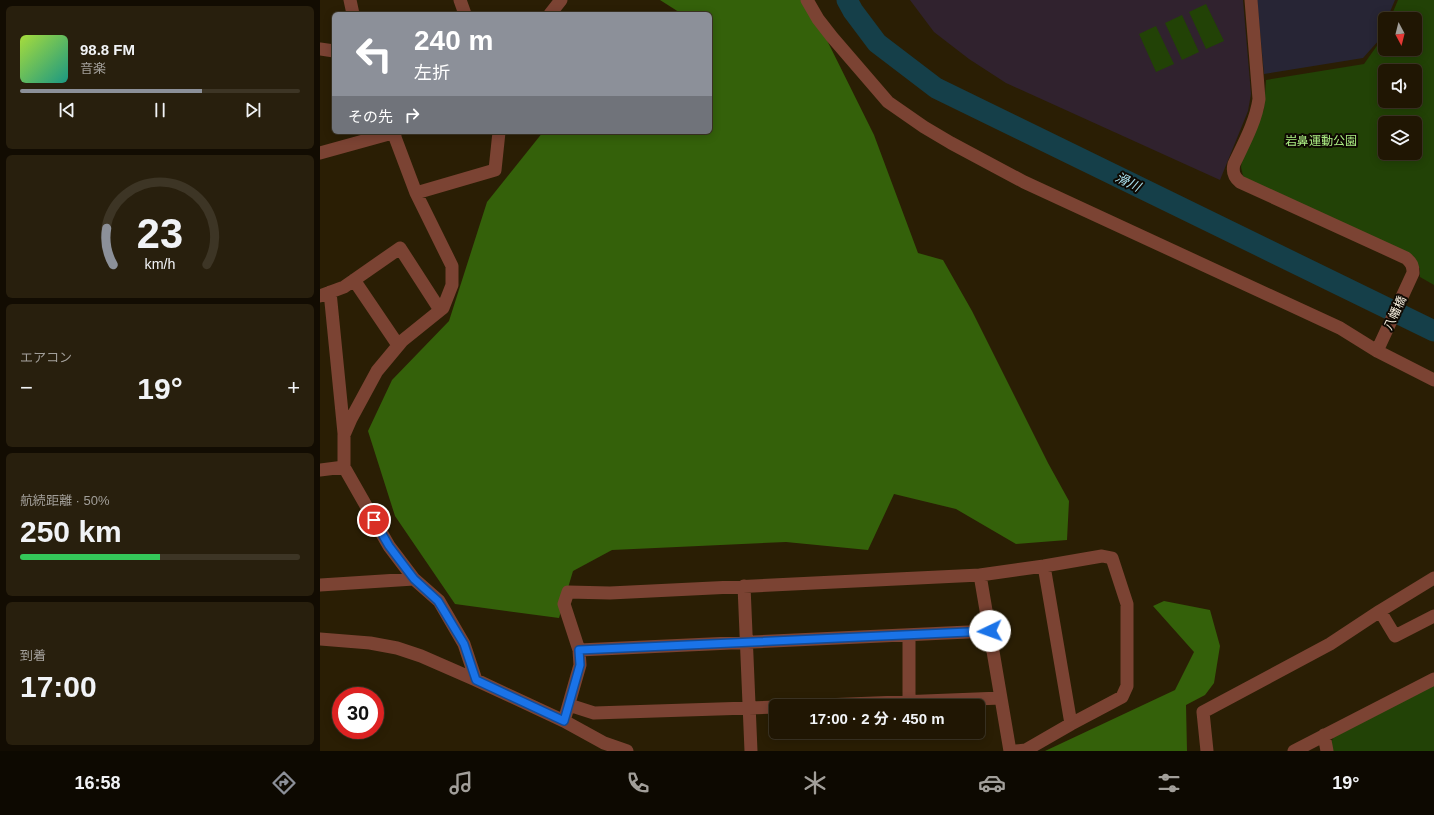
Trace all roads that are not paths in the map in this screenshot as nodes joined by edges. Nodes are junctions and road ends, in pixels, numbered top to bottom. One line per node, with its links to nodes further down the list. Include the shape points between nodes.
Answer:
1 (350, 0): 5 (street)
2 (561, 0): 6 (street)
3 (807, 0): 18 (street, via 832,37 888,102 924,127 1024,182)
4 (1251, 0): 18 (street, 八幡橋, via 1259,98 1253,121 1234,164 1236,178 1410,261 1413,273)
5 (353, 12)
6 (552, 12)
7 (320, 49): 8 (street)
8 (332, 51)
9 (388, 134): 12 (street)
10 (396, 134): 13 (street)
11 (499, 134): 13 (street, via 495,170)
12 (320, 153)
13 (416, 193): 16 (street, via 452,266 452,286)
14 (354, 280): 15 (street); 16 (street, via 400,248); 17 (street)
15 (325, 294): 20 (street)
16 (440, 310): 17 (street)
17 (398, 345): 20 (street, via 377,371)
18 (1379, 346): 19 (street)
19 (1434, 380)
20 (344, 435): 21 (street)
21 (344, 467): 22 (street); 26 (street, via 389,546)
22 (320, 470)
23 (1044, 566): 24 (street); 45 (street); 45 (street, via 1102,556 1112,558 1127,604 1127,686 1122,697)
24 (980, 575): 28 (street); 31 (street)
25 (1434, 578): 29 (street)
26 (414, 579): 27 (street); 37 (street, via 438,601 464,644)
27 (320, 585)
28 (744, 586): 34 (street); 35 (street, via 610,593 568,592 564,604)
29 (1380, 611): 30 (street, via 1395,636); 51 (street, via 1330,644 1203,712)
30 (1434, 616)
31 (990, 631): 32 (street); 38 (street)
32 (909, 635): 34 (street); 39 (street)
33 (320, 640): 37 (street, via 370,643 397,648)
34 (747, 644): 35 (street); 43 (street)
35 (579, 650): 41 (street, via 580,665)
36 (1434, 679): 46 (street)
37 (476, 680): 44 (street)
38 (1001, 698): 40 (street); 49 (street)
39 (909, 699)
40 (978, 699)
41 (569, 705): 43 (street, via 594,713); 44 (street)
42 (769, 707): 43 (street)
43 (750, 708): 48 (street)
44 (564, 721): 47 (street, via 604,743)
45 (1070, 724): 50 (street, via 1026,750)
46 (1324, 735): 52 (street); 53 (street)
47 (627, 751)
48 (751, 751)
49 (1010, 751)
50 (1016, 751)
51 (1208, 751)
52 (1294, 751)
53 (1327, 751)

